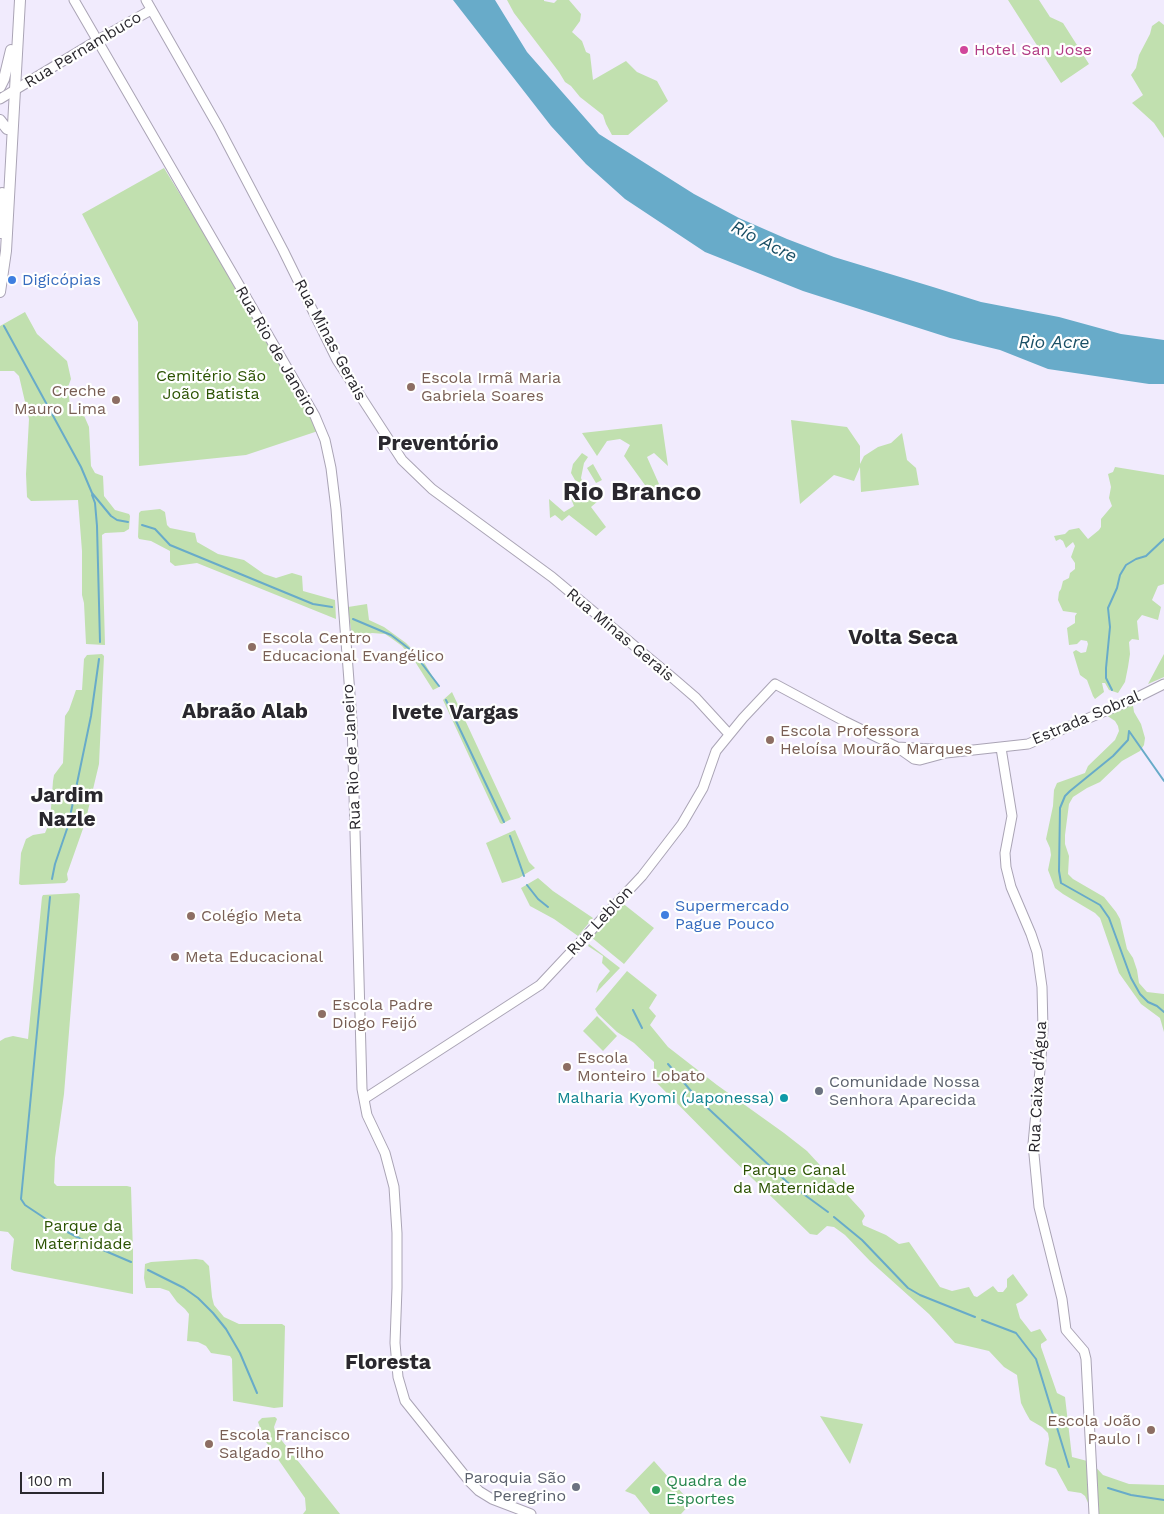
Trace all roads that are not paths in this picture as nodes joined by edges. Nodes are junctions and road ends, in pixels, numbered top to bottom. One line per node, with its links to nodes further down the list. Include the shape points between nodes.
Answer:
1 (13, 0): 7 (main road)
2 (20, 0): 9 (main road)
3 (74, 0): 6 (street, Rua Rio de Janeiro)
4 (146, 0): 5 (street, Rua Minas Gerais)
5 (151, 10): 6 (street, Rua Pernambuco); 16 (street, Rua Minas Gerais, via 219,128 337,360 402,460 432,489 552,577 674,679)
6 (96, 41): 9 (street, Rua Pernambuco); 18 (street, Rua Rio de Janeiro, via 314,416 328,450 336,510 352,721)
7 (11, 50): 8 (main road); 9 (main road)
8 (0, 87)
9 (8, 95): 11 (main road); 13 (main road, via 6,251)
10 (0, 120): 11 (main road)
11 (7, 129): 12 (main road)
12 (0, 234)
13 (0, 292)
14 (775, 684): 16 (street, Rua Leblon); 17 (street, Estrada Sobral, via 835,717 911,752 914,759 920,760 931,753)
15 (1164, 684): 17 (street, Estrada Sobral, via 1039,740)
16 (728, 734): 18 (street, Rua Leblon, via 716,751 682,824 660,854 540,985)
17 (1002, 748): 20 (street, Rua Caixa d'Água, via 1012,816 1005,853 1006,867 1037,952 1042,987 1041,1059 1033,1144 1039,1207 1062,1299 1066,1330 1086,1359)
18 (364, 1100): 19 (street, Rua Rio de Janeiro, via 394,1186 397,1233 395,1360 401,1390 412,1410 475,1487 492,1499)
19 (531, 1514)
20 (1094, 1514)

